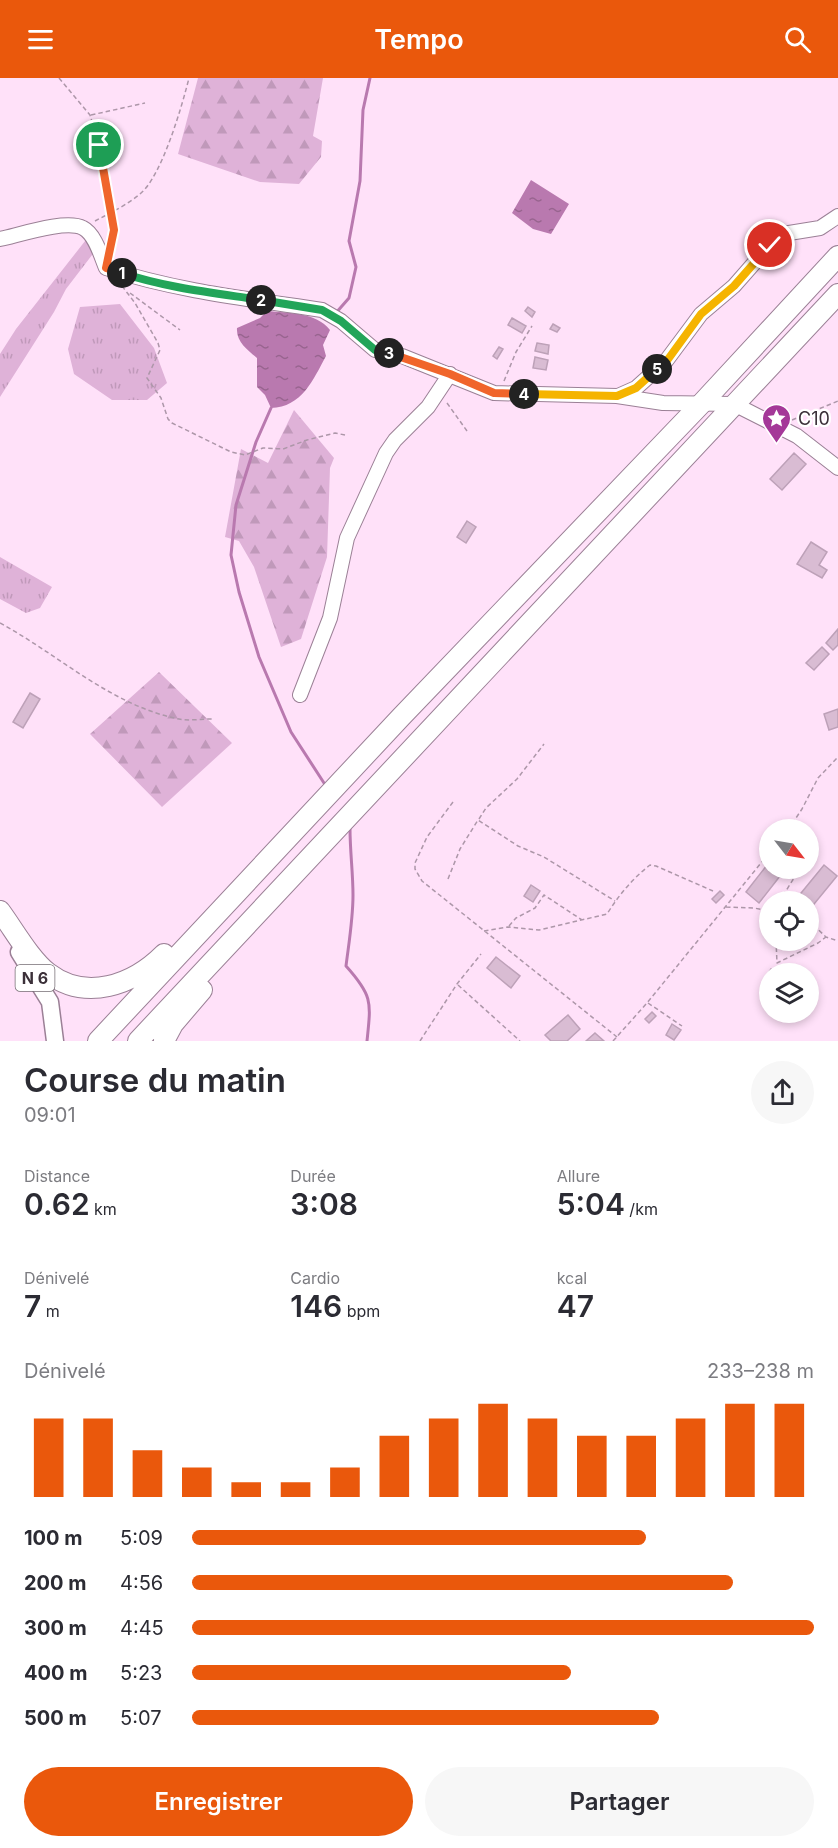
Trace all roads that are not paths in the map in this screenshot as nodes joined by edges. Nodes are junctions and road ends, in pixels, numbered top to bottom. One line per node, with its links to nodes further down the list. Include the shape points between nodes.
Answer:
1 (838, 216): 6 (street, via 820,228 789,232 770,245 734,286 701,314 666,362 636,388)
2 (0, 239): 5 (street, via 69,224 84,228 106,268 190,290 322,310 375,350)
3 (838, 256): 7 (highway)
4 (838, 294): 8 (highway)
5 (450, 374): 6 (street, via 494,393); 10 (street, via 428,407 386,453 347,538 330,618)
6 (617, 396): 7 (street, via 663,403)
7 (702, 403): 8 (street); 11 (highway)
8 (734, 404): 9 (street, via 812,447); 12 (highway)
9 (838, 468)
10 (300, 695)
11 (401, 717): 13 (highway, via 149,969 129,981 105,988 63,982 35,959); 16 (highway)
12 (419, 739): 17 (highway); 18 (highway, via 173,1024)
13 (0, 911)
14 (0, 920): 15 (main road, N 6, via 50,1002)
15 (55, 1041)
16 (98, 1041)
17 (138, 1041)
18 (164, 1041)

